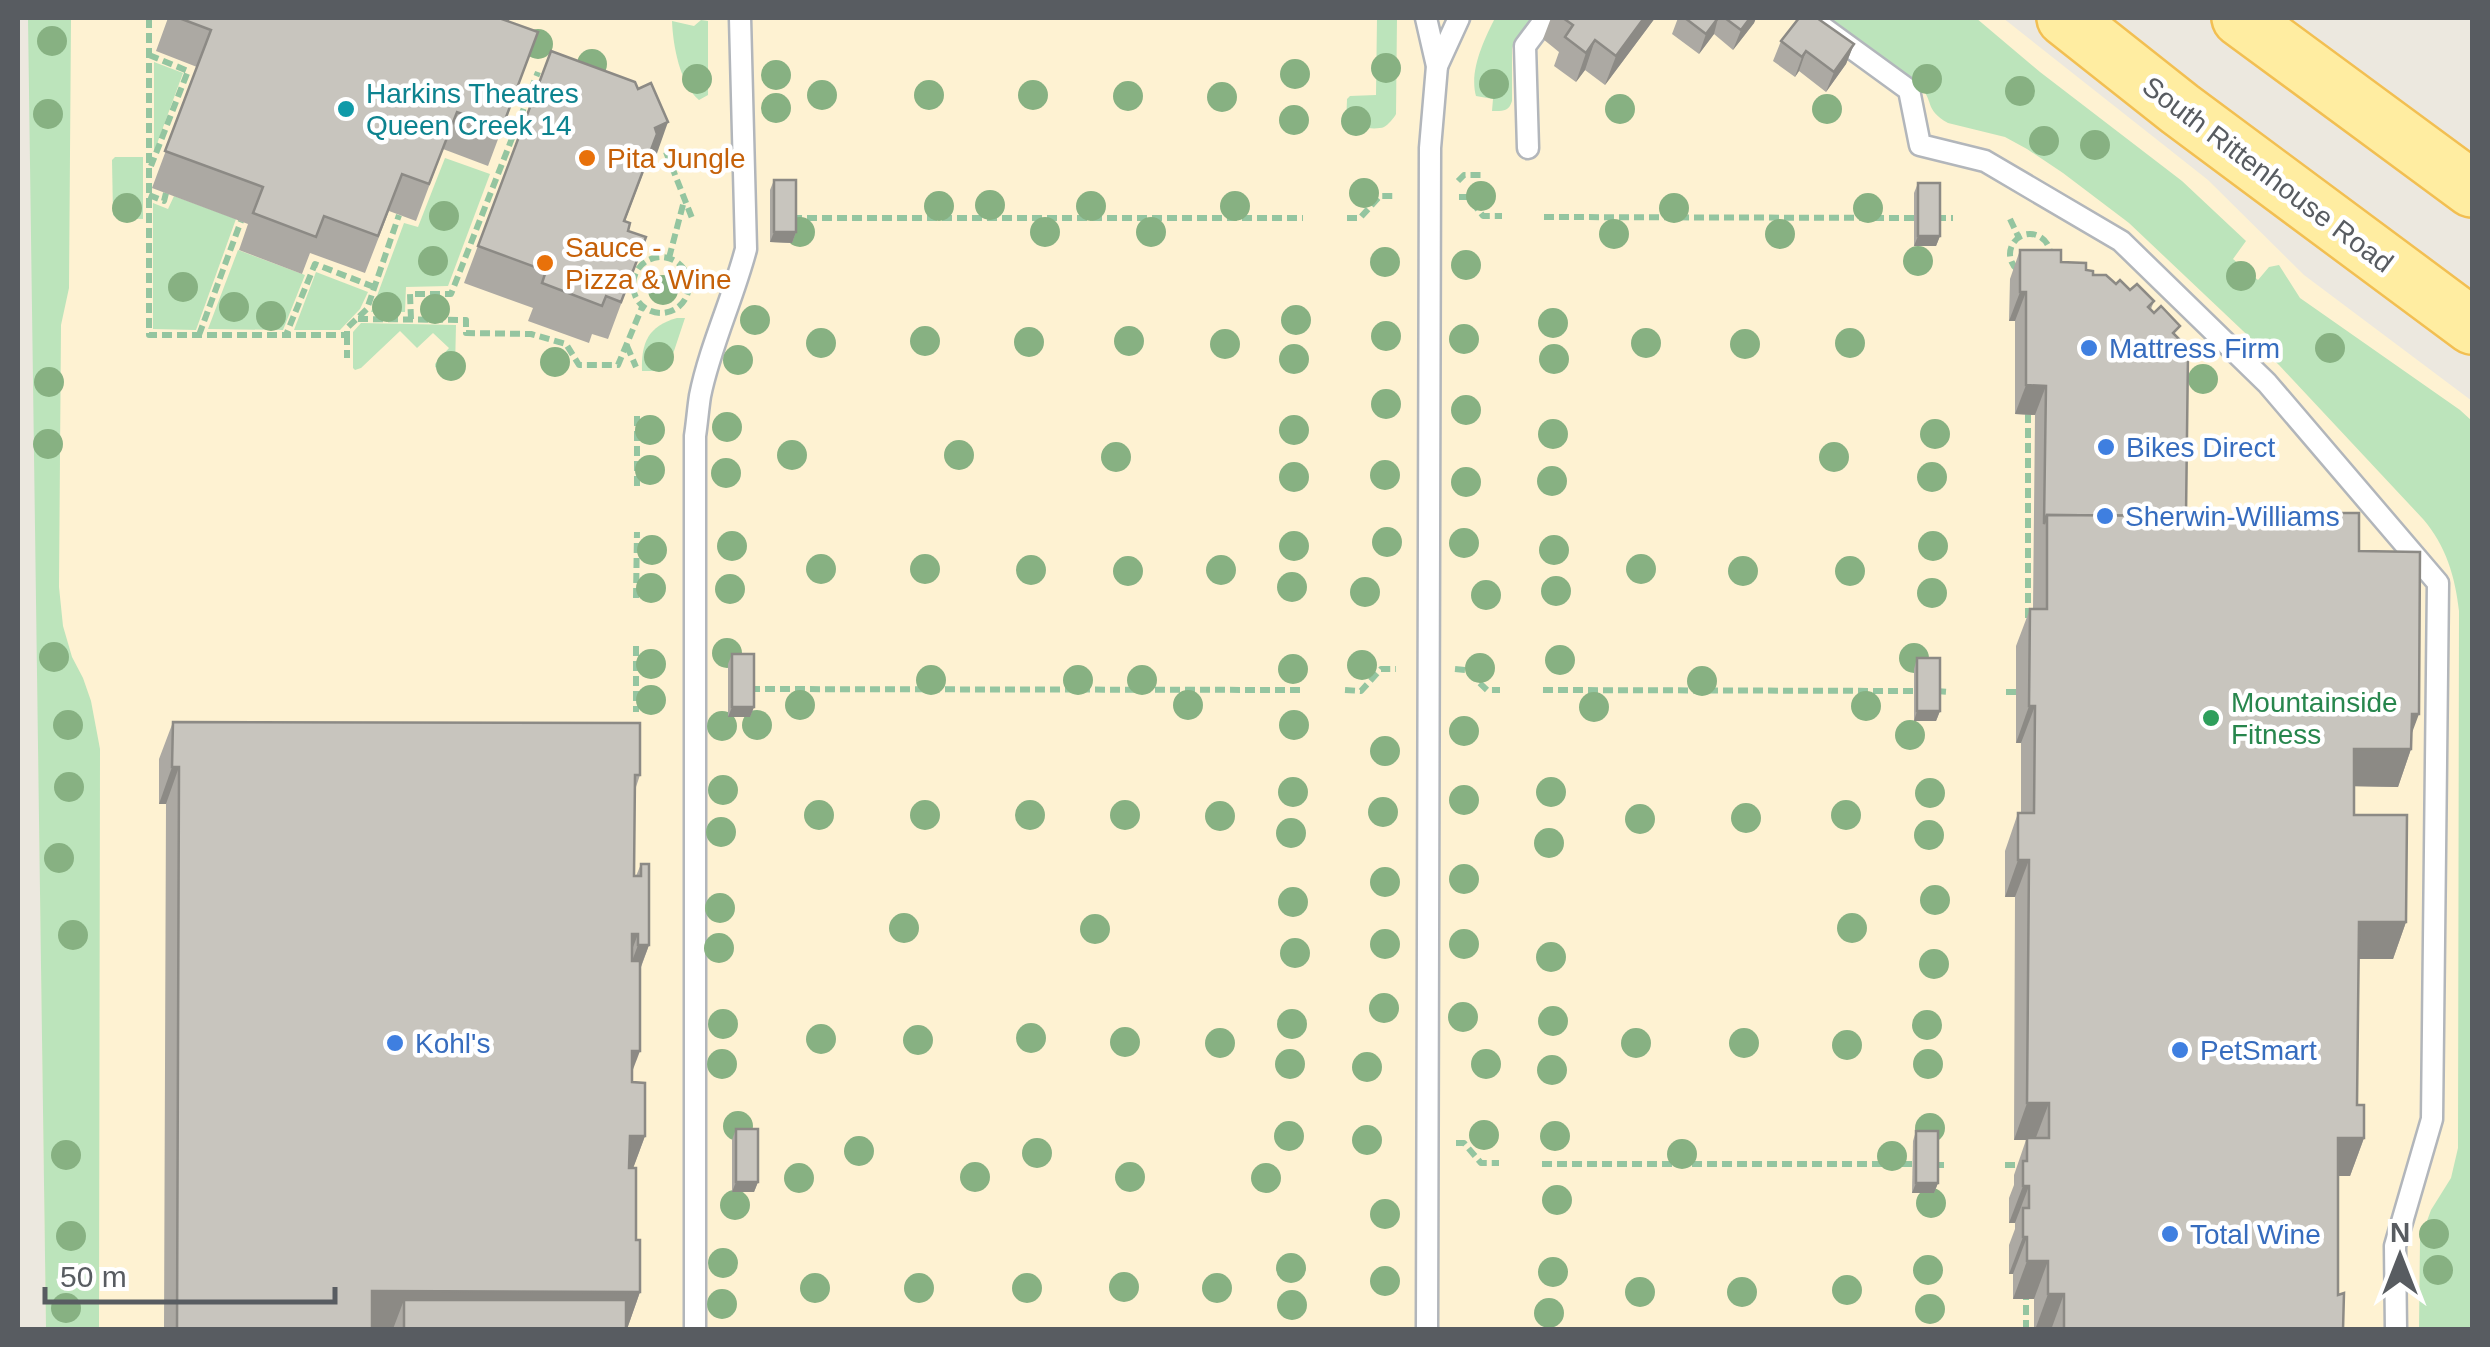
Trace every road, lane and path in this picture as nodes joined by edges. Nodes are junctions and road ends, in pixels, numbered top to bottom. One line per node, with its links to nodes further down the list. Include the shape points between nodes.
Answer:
1 (149, 18): 9 (path)
2 (740, 18): 77 (lane, via 746,249 700,394 695,436)
3 (1426, 18): 10 (lane)
4 (1459, 18): 10 (lane)
5 (1546, 18): 12 (lane, via 1524,46)
6 (1810, 18): 80 (lane, via 1909,90 1920,144 1985,160 2120,241 2267,383 2438,583 2432,1118 2395,1246)
7 (2065, 18): 41 (main road, South Rittenhouse Road)
8 (2240, 18): 16 (main road)
9 (149, 55): 14 (path); 14 (path, via 188,71)
10 (1437, 66): 78 (lane, via 1430,148)
11 (538, 72): 40 (path, via 451,294 410,294)
12 (1528, 148)
13 (666, 152): 20 (path)
14 (149, 172): 18 (path)
15 (1484, 175): 22 (path, via 1460,178 1455,197 1468,197 1483,216)
16 (2472, 190)
17 (166, 193): 18 (path, via 164,201)
18 (149, 195): 42 (path, via 148,335)
19 (1396, 196): 27 (path, via 1380,196 1360,218)
20 (685, 200): 24 (path); 34 (path)
21 (399, 215): 37 (path)
22 (1502, 216)
23 (1544, 217): 28 (path)
24 (692, 218)
25 (792, 218): 26 (path)
26 (1303, 218)
27 (1347, 218)
28 (1914, 218)
29 (1936, 218): 30 (path)
30 (1952, 218)
31 (2010, 220): 33 (path)
32 (240, 222): 42 (path)
33 (2018, 237): 35 (path, via 2044,239 2050,252); 35 (path, via 2010,246 2017,270 2029,276)
34 (669, 258): 38 (path, via 650,258 636,272 634,289); 38 (path, via 684,268 688,294 668,312)
35 (2046, 266): 36 (path)
36 (2062, 276)
37 (374, 287): 39 (path); 43 (path, via 316,264)
38 (643, 305): 45 (path)
39 (358, 319): 40 (path); 44 (path)
40 (411, 320): 45 (path, via 466,320 466,333 531,334 566,344 579,365 618,365)
41 (2472, 326)
42 (199, 335): 43 (path)
43 (286, 335): 44 (path)
44 (347, 335): 46 (path)
45 (626, 345): 47 (path)
46 (347, 358)
47 (636, 367)
48 (2028, 414): 53 (path)
49 (637, 416): 50 (path)
50 (637, 490)
51 (637, 532): 52 (path)
52 (636, 598)
53 (2028, 627)
54 (636, 646): 65 (path)
55 (1396, 669): 59 (path, via 1381,669 1361,691)
56 (1454, 669): 60 (path, via 1466,670 1487,690)
57 (750, 688): 58 (path)
58 (1303, 690)
59 (1345, 690)
60 (1500, 690)
61 (1544, 690): 62 (path)
62 (1914, 691)
63 (1936, 691): 64 (path)
64 (1950, 692)
65 (636, 712)
66 (1455, 1144): 68 (path, via 1464,1144 1482,1163)
67 (2026, 1153): 74 (path)
68 (1499, 1163)
69 (1542, 1164): 70 (path)
70 (1913, 1164)
71 (1934, 1165): 72 (path)
72 (1948, 1165)
73 (2005, 1165): 74 (path)
74 (2026, 1165): 75 (path)
75 (2026, 1175)
76 (2026, 1298): 79 (path)
77 (695, 1330)
78 (1427, 1330)
79 (2026, 1330)
80 (2396, 1330)

